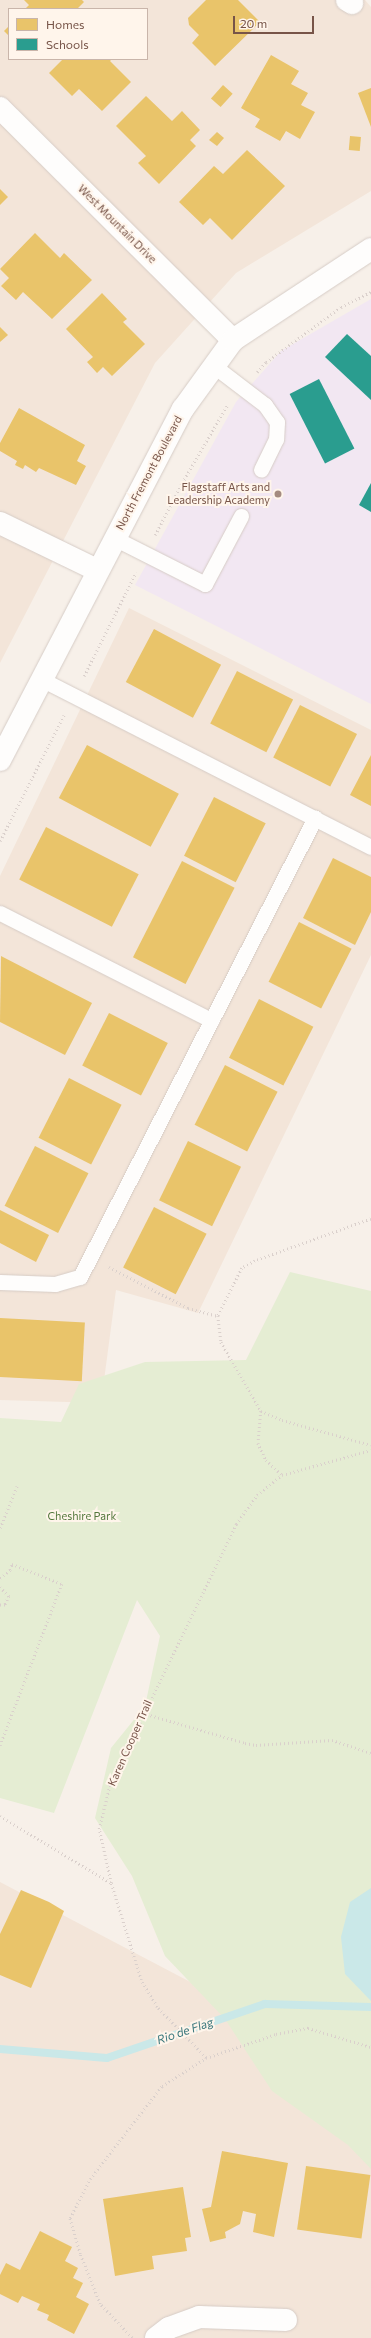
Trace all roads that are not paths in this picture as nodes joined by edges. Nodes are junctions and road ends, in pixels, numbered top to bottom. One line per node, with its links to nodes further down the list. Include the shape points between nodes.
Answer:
1 (0, 108): 3 (street, West Mountain Drive)
2 (371, 249): 3 (street, North Fremont Boulevard)
3 (234, 340): 4 (street, North Fremont Boulevard)
4 (214, 366): 5 (lane, via 265,405 277,422 276,440); 8 (street, North Fremont Boulevard, via 183,409)
5 (262, 470)
6 (241, 516): 8 (lane, via 205,584)
7 (0, 523): 9 (street)
8 (114, 538): 9 (street, North Fremont Boulevard)
9 (97, 570): 10 (street, North Fremont Boulevard)
10 (41, 679): 11 (street, North Fremont Boulevard); 12 (lane)
11 (0, 760)
12 (315, 818): 13 (lane); 15 (lane)
13 (371, 846)
14 (0, 913): 15 (lane)
15 (211, 1020): 16 (lane, via 80,1277 55,1284)
16 (0, 1282)
17 (286, 2320): 18 (street, via 199,2318 169,2328)
18 (156, 2338)

